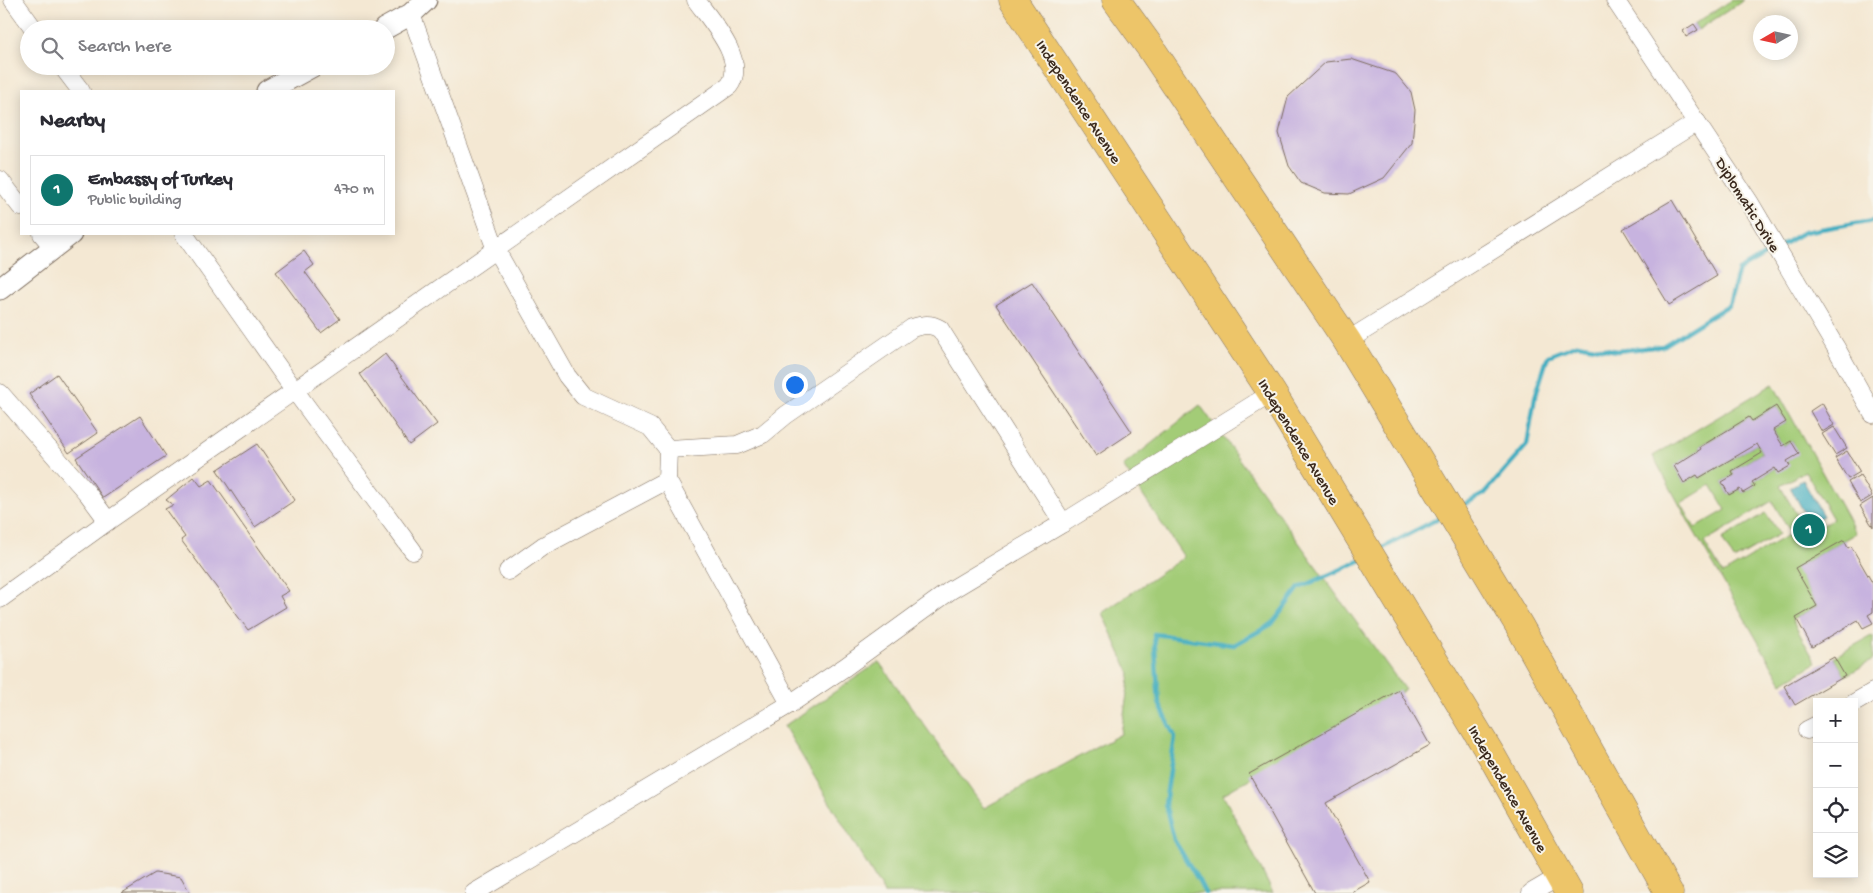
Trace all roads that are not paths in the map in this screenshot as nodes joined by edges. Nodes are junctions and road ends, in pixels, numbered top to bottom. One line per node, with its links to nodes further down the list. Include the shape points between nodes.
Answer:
1 (13, 0): 7 (street)
2 (696, 0): 19 (street, via 722,37 734,63 735,79)
3 (1013, 0): 24 (main road, Independence Avenue)
4 (1116, 0): 21 (main road)
5 (1615, 0): 13 (street, Diplomatic Drive)
6 (418, 5): 8 (street); 19 (street)
7 (27, 20)
8 (395, 21)
9 (69, 75): 11 (street)
10 (296, 75): 12 (street)
11 (80, 90)
12 (269, 90)
13 (1696, 122): 21 (street); 25 (street, Diplomatic Drive, via 1750,203)
14 (0, 180): 15 (street)
15 (20, 206)
16 (68, 235): 18 (street)
17 (185, 235): 22 (street)
18 (47, 241): 20 (street)
19 (496, 250): 22 (street); 26 (street, via 567,376 583,396 650,427)
20 (0, 289)
21 (1346, 341): 39 (main road, via 1520,627)
22 (295, 391): 28 (street); 30 (street)
23 (0, 392): 28 (street)
24 (1272, 393): 29 (street); 36 (main road, Independence Avenue, via 1493,758)
25 (1873, 414)
26 (668, 449): 27 (street); 29 (street, via 737,446 763,434 912,328 933,325 940,330)
27 (667, 480): 31 (street, via 543,546); 35 (street)
28 (108, 520): 32 (street)
29 (1063, 523): 35 (street, via 951,590)
30 (413, 551)
31 (508, 571)
32 (0, 599)
33 (1873, 692): 34 (street)
34 (1858, 701)
35 (790, 704): 37 (street)
36 (1565, 885): 38 (street)
37 (474, 893)
38 (1532, 893)
39 (1669, 893)

